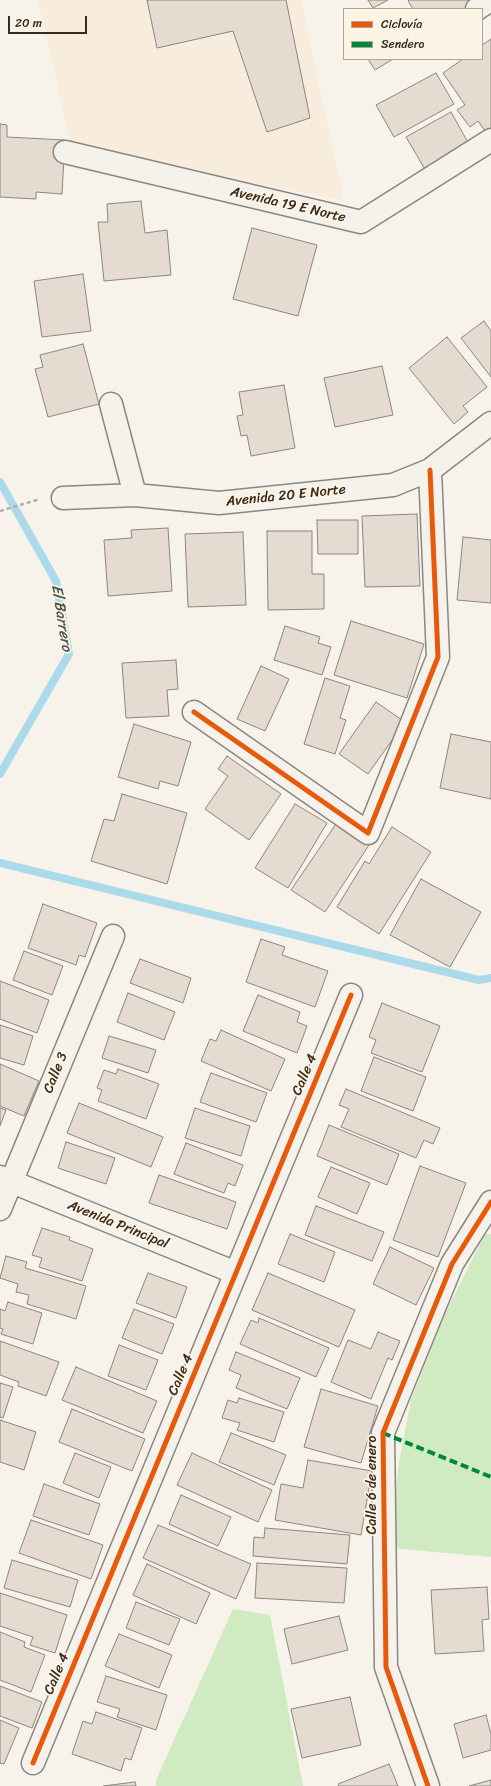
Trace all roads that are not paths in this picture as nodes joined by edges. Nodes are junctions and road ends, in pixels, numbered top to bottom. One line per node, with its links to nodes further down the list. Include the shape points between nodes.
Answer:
1 (490, 0): 2 (street)
2 (478, 8)
3 (491, 140): 4 (street, Avenida 19 E Norte, via 361,222)
4 (65, 152)
5 (111, 404): 8 (street)
6 (491, 423): 7 (street, Avenida 20 E Norte)
7 (430, 470): 8 (street, Avenida 20 E Norte, via 393,485 219,503); 10 (street, via 438,657 368,833)
8 (135, 495): 9 (street, Avenida 20 E Norte)
9 (63, 498)
10 (194, 712)
11 (112, 936): 13 (street, Calle 3)
12 (351, 995): 16 (street, Calle 4)
13 (6, 1179): 15 (street, Calle 3); 16 (street, Avenida Principal)
14 (491, 1202): 18 (street, Calle 6 de enero, via 452,1264 383,1432 386,1667)
15 (0, 1209)
16 (236, 1273): 17 (street, Calle 4)
17 (32, 1763)
18 (428, 1786)

